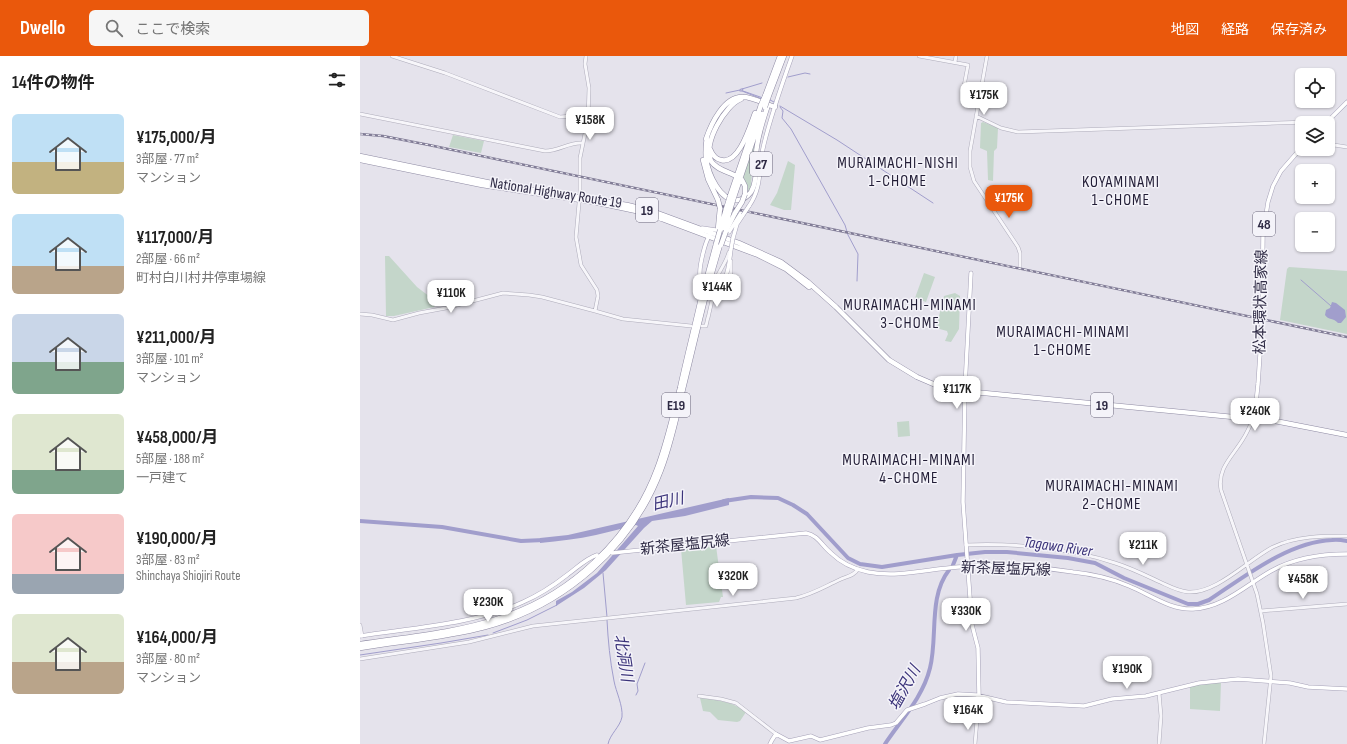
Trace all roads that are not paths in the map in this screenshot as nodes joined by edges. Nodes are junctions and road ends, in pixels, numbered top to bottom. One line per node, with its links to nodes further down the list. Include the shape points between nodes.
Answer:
1 (392, 56): 15 (street, via 445,73 560,117)
2 (586, 56): 15 (street)
3 (782, 56): 10 (highway); 10 (highway, via 778,73)
4 (792, 56): 14 (main road, 27)
5 (919, 56): 8 (street)
6 (956, 56): 8 (street)
7 (987, 56): 9 (street)
8 (955, 62): 9 (street, via 968,65 964,86)
9 (981, 90): 17 (street)
10 (766, 97): 13 (highway, bridge); 13 (highway, bridge)
11 (752, 99): 14 (highway); 20 (highway, via 741,97 730,101 712,123); 21 (highway, via 742,98 734,103 716,127)
12 (1347, 102): 18 (main road)
13 (763, 106): 20 (highway, via 753,186 750,194 744,198 730,199 715,184 706,162); 21 (highway, via 733,158 716,158 710,150); 33 (highway, bridge)
14 (775, 108): 31 (main road, 27, bridge, via 764,142 759,186 753,201)
15 (588, 112): 22 (street)
16 (360, 114): 22 (street, via 545,151 571,143)
17 (976, 116): 19 (street, via 1001,128 1018,132); 40 (street, via 970,150 971,173 1018,247)
18 (1333, 116)
19 (1295, 122)
20 (707, 136): 33 (highway, bridge, via 704,168 718,200)
21 (710, 142): 28 (highway, via 709,154 713,163)
22 (582, 143): 30 (street, via 579,167)
23 (1335, 145): 24 (street)
24 (1347, 147)
25 (1295, 155): 50 (main road, 松本環状高家線 / 48, bridge, via 1281,171 1268,202 1263,234 1262,324)
26 (360, 156): 30 (highway, National Highway Route 19 / 19)
27 (360, 160): 30 (highway, National Highway Route 19 / 19, via 490,187)
28 (734, 175)
29 (742, 180): 33 (highway, bridge, via 745,194 735,214)
30 (580, 199): 32 (highway, National Highway Route 19 / 19, via 627,205); 34 (highway, National Highway Route 19 / 19, via 641,212); 45 (street, via 576,243 581,265 597,290)
31 (742, 214): 32 (main road, 27, via 728,233); 37 (main road, 27, bridge)
32 (678, 221): 34 (highway, National Highway Route 19 / 19)
33 (722, 230): 36 (highway, bridge); 36 (highway, bridge)
34 (709, 235): 35 (highway, National Highway Route 19 / 19); 39 (main road, 27); 44 (highway, National Highway Route 19 / 19, via 780,262)
35 (726, 242): 39 (main road, 27, via 709,240); 44 (highway, National Highway Route 19 / 19, via 786,269)
36 (718, 244): 42 (highway, E19)
37 (731, 248): 38 (main road, 27); 42 (street, via 717,276)
38 (730, 256): 39 (main road, 27, via 725,279 716,287 708,286 702,281); 43 (street, via 730,275 727,283 716,294)
39 (702, 260)
40 (1020, 267)
41 (971, 273): 49 (main road)
42 (709, 282): 43 (highway, E19, bridge)
43 (708, 295): 48 (street, via 708,318 706,326); 52 (highway, E19, via 673,434 661,471 639,511)
44 (827, 298): 49 (highway, National Highway Route 19 / 19, via 880,351 902,368 938,386)
45 (595, 310): 46 (street, via 542,296 503,293 393,320); 47 (street, via 623,319)
46 (360, 314)
47 (691, 326)
48 (702, 326)
49 (965, 392): 50 (highway, National Highway Route 19 / 19); 54 (main road, via 963,502)
50 (1253, 419): 51 (highway, National Highway Route 19 / 19); 59 (street, via 1244,439 1224,467 1220,481)
51 (1347, 435)
52 (623, 533): 66 (highway, E19, via 576,578 553,594 518,612 472,626); 67 (highway, E19, via 599,563 578,581 555,597 519,615 472,630)
53 (1347, 536): 59 (street, via 1309,537 1279,545)
54 (966, 546): 58 (main road); 59 (street, via 1017,546 1081,554 1116,563 1175,589 1188,592 1212,587)
55 (614, 553): 60 (main road, 新茶屋塩尻線, via 806,533 815,536 827,550 844,563)
56 (1347, 554): 61 (main road, 新茶屋塩尻線, via 1322,555 1288,563)
57 (597, 555): 65 (main road, via 544,592 511,608 446,623)
58 (967, 565): 60 (main road, 新茶屋塩尻線, via 897,574); 61 (main road, 新茶屋塩尻線, via 1050,569 1087,574 1127,585 1174,607 1187,609 1216,605); 73 (main road, via 972,625 978,648)
59 (1247, 565): 61 (street)
60 (858, 569): 68 (street, via 854,574 818,591 796,598 527,627 469,642)
61 (1253, 581): 63 (street)
62 (1347, 604): 63 (street)
63 (1261, 611): 69 (street)
64 (360, 626): 65 (street)
65 (361, 636)
66 (360, 644)
67 (360, 648)
68 (360, 659)
69 (1271, 681): 70 (main road); 71 (main road, via 1238,679 1208,682); 78 (street)
70 (1347, 690)
71 (1159, 693): 73 (main road, via 1112,699 1084,706 1006,702); 77 (street)
72 (699, 696): 74 (street, via 736,703)
73 (979, 696): 74 (main road, via 948,696 908,709 891,726 868,728 820,740 811,736 789,741); 76 (street)
74 (776, 734): 75 (main road)
75 (770, 744)
76 (975, 744)
77 (1159, 744)
78 (1264, 744)

